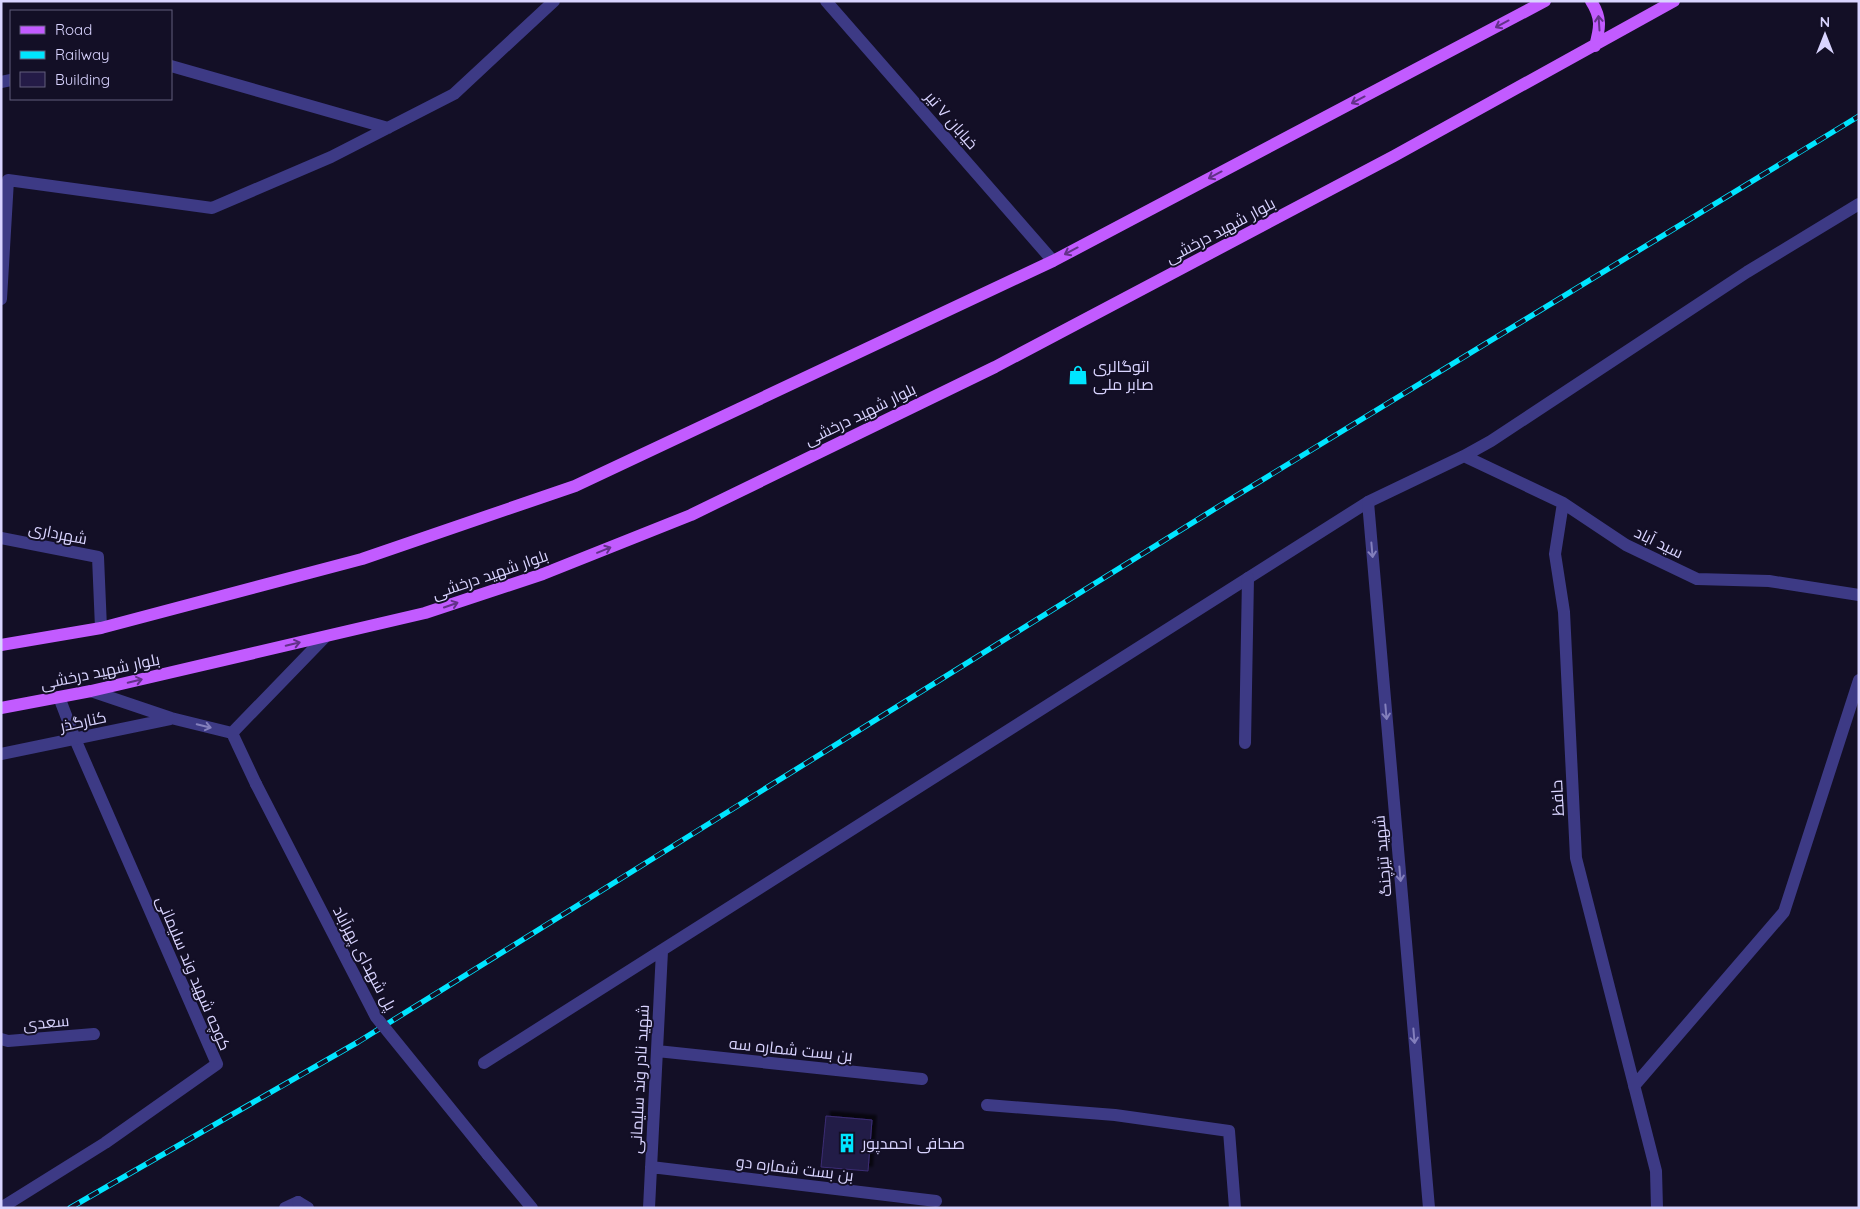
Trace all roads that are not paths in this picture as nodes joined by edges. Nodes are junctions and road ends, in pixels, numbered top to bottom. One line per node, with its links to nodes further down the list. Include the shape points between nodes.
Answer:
1 (554, 1): 8 (street, via 454,94)
2 (826, 1): 10 (street, خیابان ۷ تیر)
3 (1545, 1): 10 (main road, one-way to 10)
4 (1591, 1): 6 (main road, one-way to 4, via 1600,29 1598,11)
5 (1674, 1): 6 (main road, بلوار شهید درخشی)
6 (1595, 46): 19 (main road, بلوار شهید درخشی, one-way to 6, via 434,610 543,574 691,515 995,366 1402,152)
7 (172, 66): 8 (street)
8 (388, 128): 11 (street, via 331,157 212,208 8,180)
9 (1859, 204): 12 (street, via 1747,272)
10 (1053, 261): 18 (main road, via 574,486 362,560)
11 (1, 299)
12 (1464, 456): 13 (street); 14 (street, سید آباد)
13 (1368, 502): 16 (street); 46 (street, شهید تیزچنگ, one-way to 46)
14 (1563, 504): 17 (street, سید آباد, via 1626,545 1697,579 1770,581); 36 (street, حافظ, via 1555,554 1564,612 1576,858)
15 (1, 538): 18 (street, شهرداری, via 98,557)
16 (1248, 578): 28 (street); 30 (street)
17 (1859, 595)
18 (101, 628): 20 (main road)
19 (325, 637): 22 (main road, بلوار شهید درخشی, one-way to 19); 26 (street)
20 (1, 645)
21 (1859, 680): 36 (street, via 1784,912)
22 (91, 691): 23 (main road, بلوار شهید درخشی); 25 (street)
23 (59, 697): 24 (main road, بلوار شهید درخشی); 27 (street)
24 (1, 708)
25 (171, 718): 26 (street, one-way to 26); 27 (street, کنارگذر)
26 (232, 733): 43 (street, پل شهدای پهرآباد, bridge, via 376,1017)
27 (75, 739): 29 (street, کنارگذر); 41 (street, کوچه شهید وند سلیمانی, via 217,1064 105,1143)
28 (1245, 743)
29 (1, 754)
30 (662, 951): 33 (street, شهید نادر وند سلیمانی); 34 (street)
31 (94, 1034): 32 (street, سعدی)
32 (1, 1039)
33 (657, 1051): 35 (street, بن بست شماره سه); 38 (street, شهید نادر وند سلیمانی)
34 (484, 1063)
35 (922, 1079)
36 (1634, 1086): 47 (street, حافظ, via 1656,1171)
37 (987, 1105): 45 (street, via 1115,1115 1230,1131)
38 (651, 1167): 39 (street, بن بست شماره دو); 44 (street, شهید نادر وند سلیمانی)
39 (936, 1201)
40 (301, 1206): 42 (street)
41 (1, 1208)
42 (285, 1208)
43 (532, 1208)
44 (649, 1208)
45 (1235, 1208)
46 (1429, 1208)
47 (1657, 1208)

